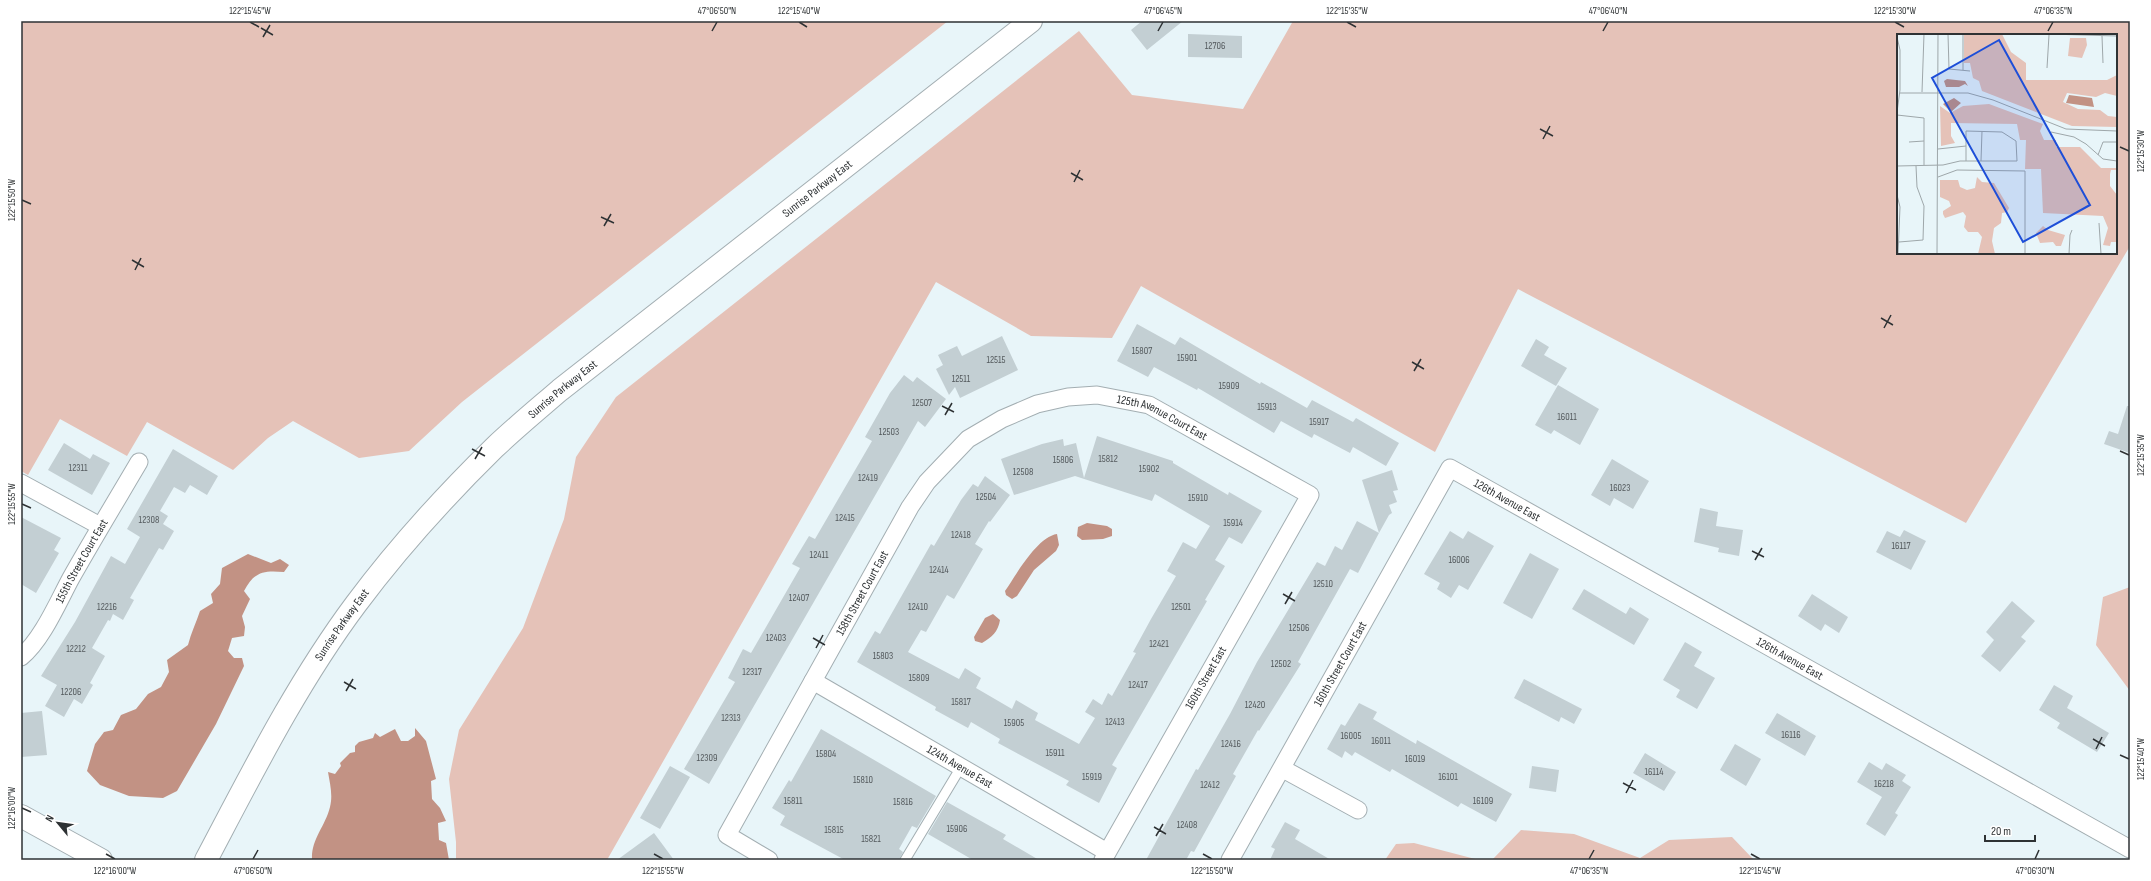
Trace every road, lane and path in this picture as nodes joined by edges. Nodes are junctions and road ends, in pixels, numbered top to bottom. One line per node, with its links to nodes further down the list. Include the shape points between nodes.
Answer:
1 (1031, 21): 17 (street, Sunrise Parkway East, via 560,390 495,448 437,506 356,604 333,636 293,702)
2 (1002, 419): 6 (street, 125th Avenue Court East, via 1036,404 1068,397 1097,395 1149,405); 9 (street, 158th Street Court East, via 968,439 927,482 910,507)
3 (139, 462): 7 (street, 155th Street Court East)
4 (1450, 468): 11 (street, 160th Street Court East); 14 (street, 126th Avenue East)
5 (21, 483): 7 (street)
6 (1310, 495): 15 (street, 160th Street East)
7 (100, 526): 8 (street, 155th Street Court East, via 40,633 29,651)
8 (21, 657)
9 (813, 681): 10 (street, 124th Avenue East); 18 (street, 158th Street Court East, via 728,835)
10 (961, 767): 15 (street, 124th Avenue East); 19 (lane)
11 (1283, 769): 12 (street); 20 (street, 160th Street Court East)
12 (1358, 810)
13 (21, 816): 16 (street)
14 (2130, 849)
15 (1105, 856)
16 (101, 860)
17 (206, 860)
18 (769, 860)
19 (906, 860)
20 (1230, 860)

